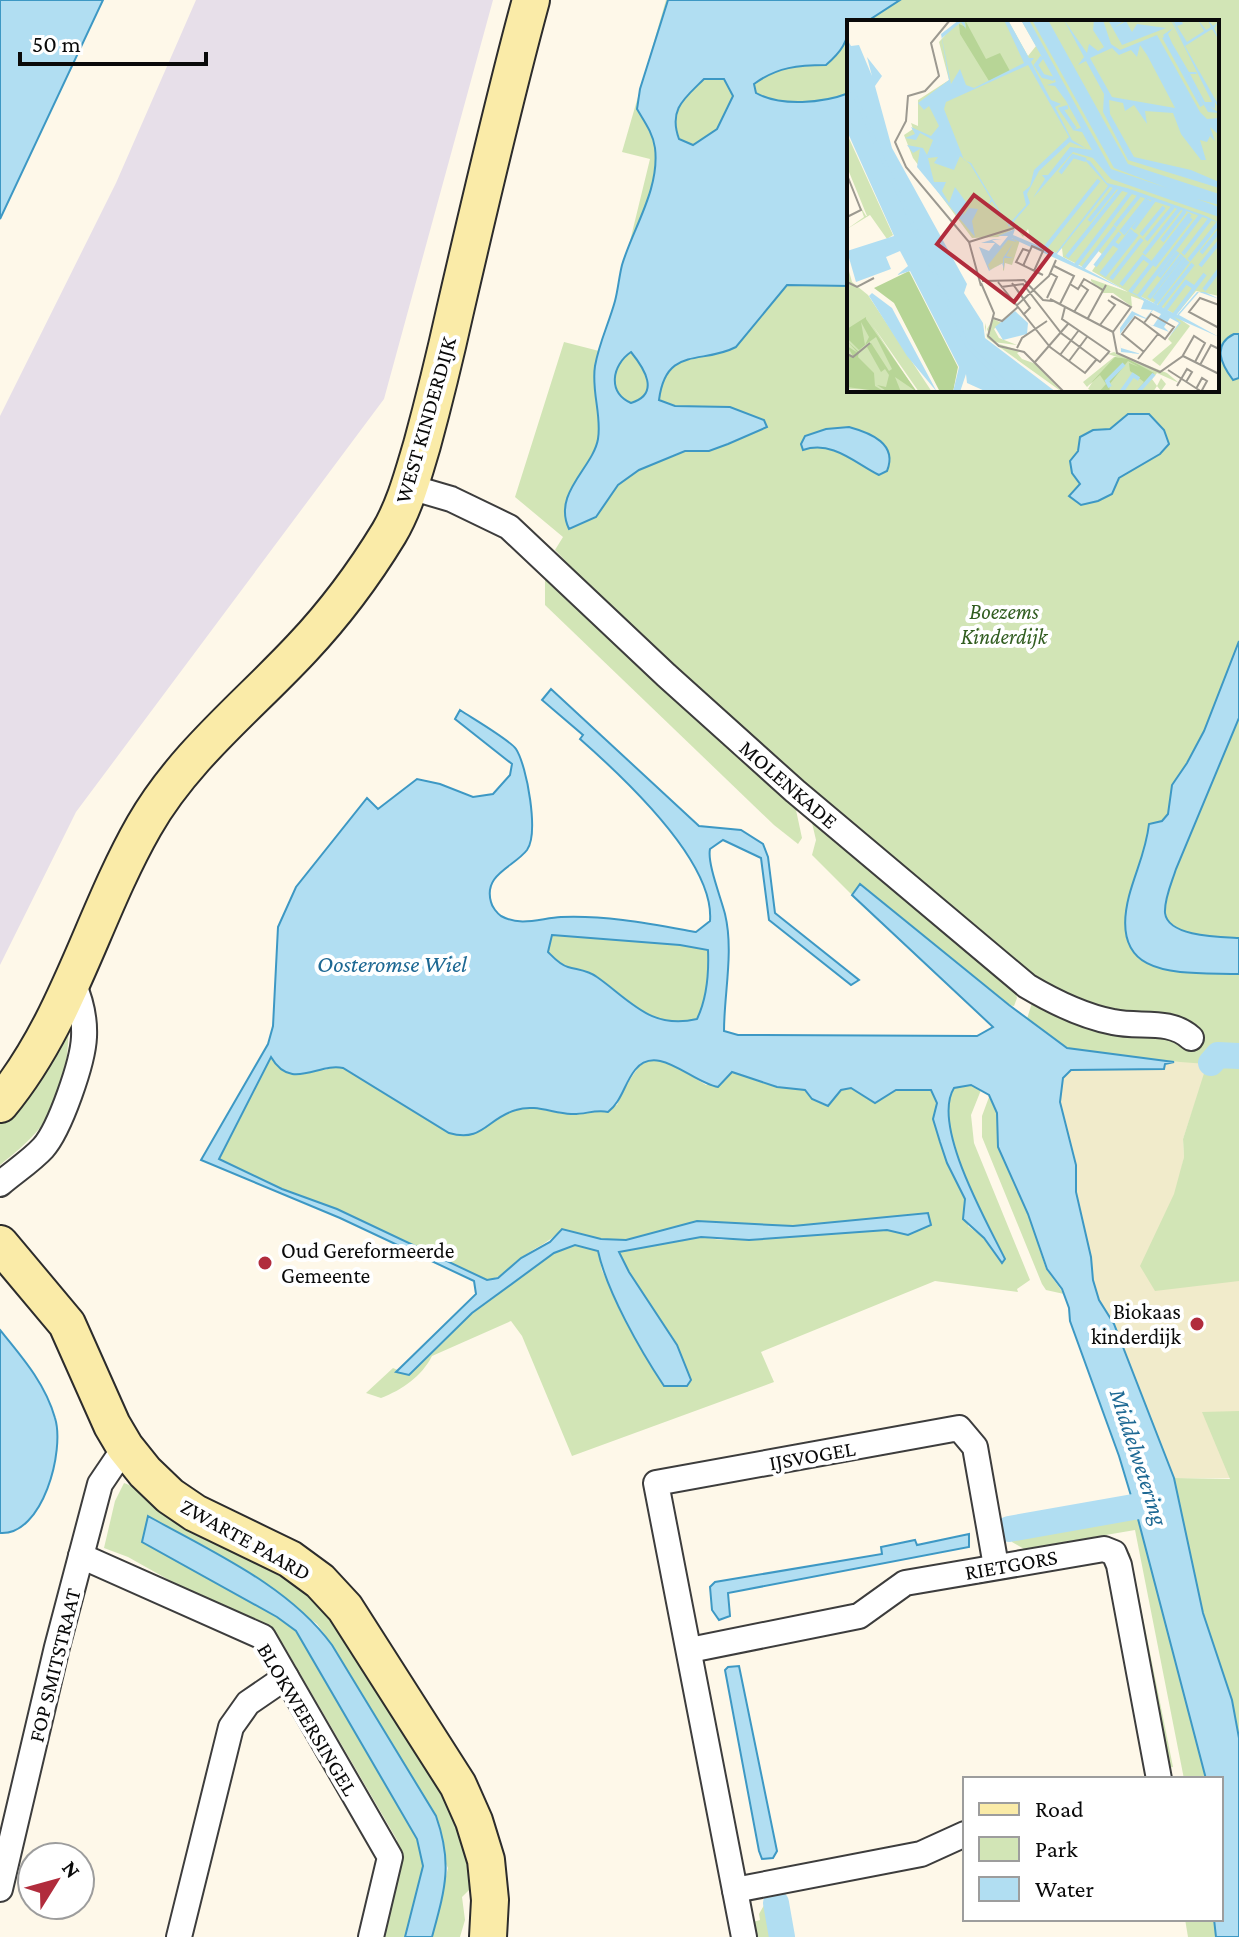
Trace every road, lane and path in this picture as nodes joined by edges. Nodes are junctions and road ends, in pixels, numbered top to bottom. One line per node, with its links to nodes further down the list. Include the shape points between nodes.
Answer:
1 (531, 0): 2 (street, WEST KINDERDIJK)
2 (410, 487): 3 (street, WEST KINDERDIJK, via 359,580 303,648 179,776 145,825); 4 (street, MOLENKADE, via 451,499 509,527 783,780 1027,986 1063,1007 1114,1023 1172,1026)
3 (73, 983): 5 (street, WEST KINDERDIJK, via 41,1049); 6 (street, via 82,1004 85,1039 63,1111 44,1147)
4 (1191, 1038)
5 (0, 1104)
6 (0, 1184)
7 (0, 1244): 8 (street, ZWARTE PAARD, via 67,1324)
8 (125, 1447): 9 (street, FOP SMITSTRAAT, via 100,1484); 19 (street, ZWARTE PAARD, via 170,1496 290,1559 345,1608 458,1785 474,1821 486,1860)
9 (81, 1556): 12 (street, BLOKWEERSINGEL, via 263,1637); 15 (street, FOP SMITSTRAAT)
10 (996, 1566): 11 (street, RIETGORS, via 905,1583 859,1616); 11 (street, IJSVOGEL, via 975,1447 959,1428 656,1483); 13 (street, RIETGORS, via 1104,1549 1114,1553)
11 (690, 1650): 16 (street)
12 (286, 1677): 17 (street, via 248,1703 231,1727); 18 (street, BLOKWEERSINGEL, via 390,1857)
13 (1159, 1777)
14 (963, 1835): 16 (street, via 921,1854)
15 (0, 1889)
16 (735, 1890): 20 (street)
17 (179, 1937)
18 (371, 1937)
19 (488, 1937)
20 (744, 1937)

